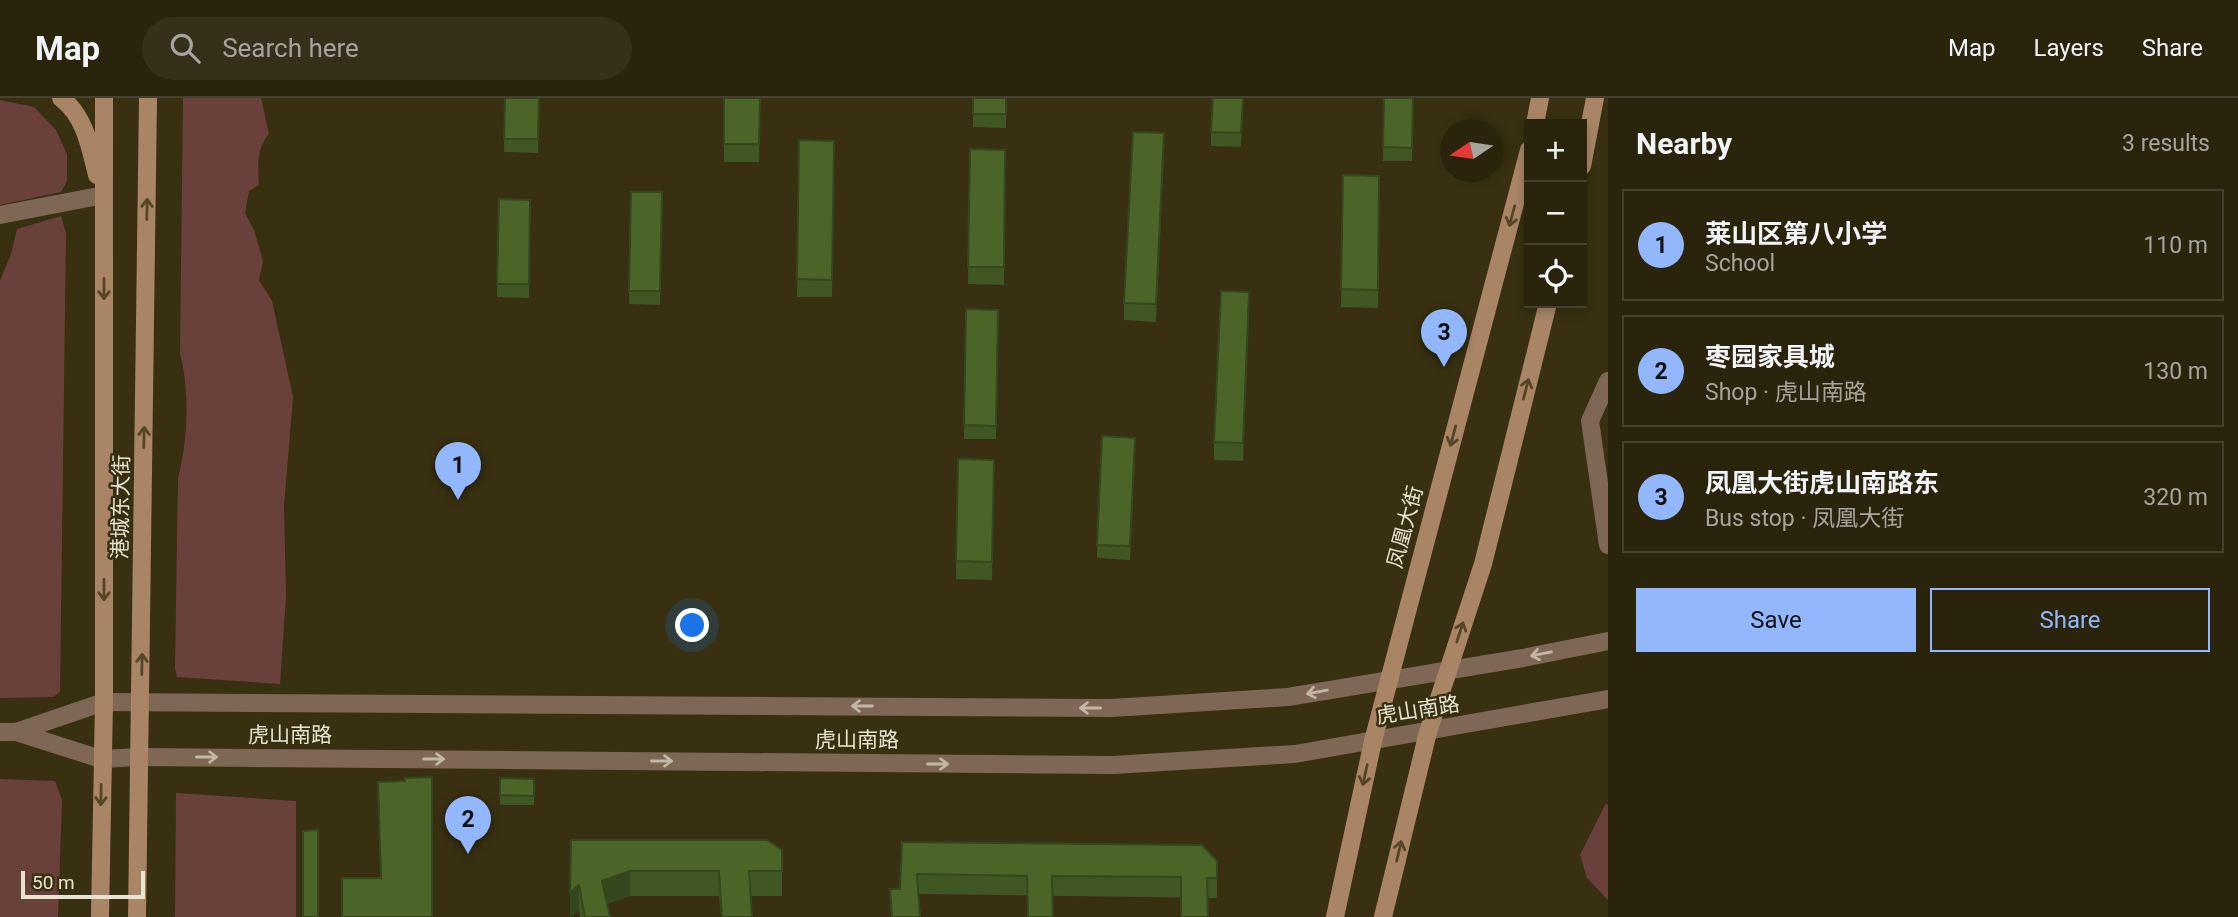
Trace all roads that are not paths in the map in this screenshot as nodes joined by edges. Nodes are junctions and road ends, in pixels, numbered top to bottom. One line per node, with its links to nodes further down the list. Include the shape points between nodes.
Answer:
1 (61, 98): 9 (main road, via 87,134)
2 (104, 98): 9 (main road, 港城东大街)
3 (148, 98): 19 (main road, 港城东大街, one-way to 3)
4 (1540, 98): 6 (main road)
5 (1595, 98): 7 (main road)
6 (1536, 119)
7 (1587, 140)
8 (1524, 169): 16 (main road, 凤凰大街, one-way to 16)
9 (103, 195): 10 (street); 18 (main road, 港城东大街, one-way to 18)
10 (0, 215)
11 (1547, 308): 15 (main road, one-way to 11, via 1483,565)
12 (1608, 381): 13 (street, via 1590,421)
13 (1608, 545)
14 (1608, 641): 15 (street, 虎山南路, one-way to 15)
15 (1448, 670): 16 (street, 虎山南路); 21 (main road)
16 (1388, 680): 19 (street, 虎山南路, one-way to 19, via 1288,697 1111,708); 22 (main road, 凤凰大街)
17 (1608, 699): 21 (street, 虎山南路)
18 (104, 702): 19 (street, 虎山南路); 20 (street, 虎山南路); 24 (main road, 港城东大街)
19 (141, 702): 23 (main road, 港城东大街)
20 (8, 732): 24 (street)
21 (1428, 732): 22 (street, 虎山南路); 28 (main road, one-way to 21)
22 (1373, 741): 23 (street, 虎山南路, one-way to 22, via 1113,765 1294,754); 27 (main road, 凤凰大街, one-way to 27)
23 (139, 757): 24 (street, 虎山南路); 26 (main road, 港城东大街)
24 (101, 759): 25 (main road, 港城东大街, one-way to 25)
25 (100, 917)
26 (137, 917)
27 (1335, 917)
28 (1383, 917)

